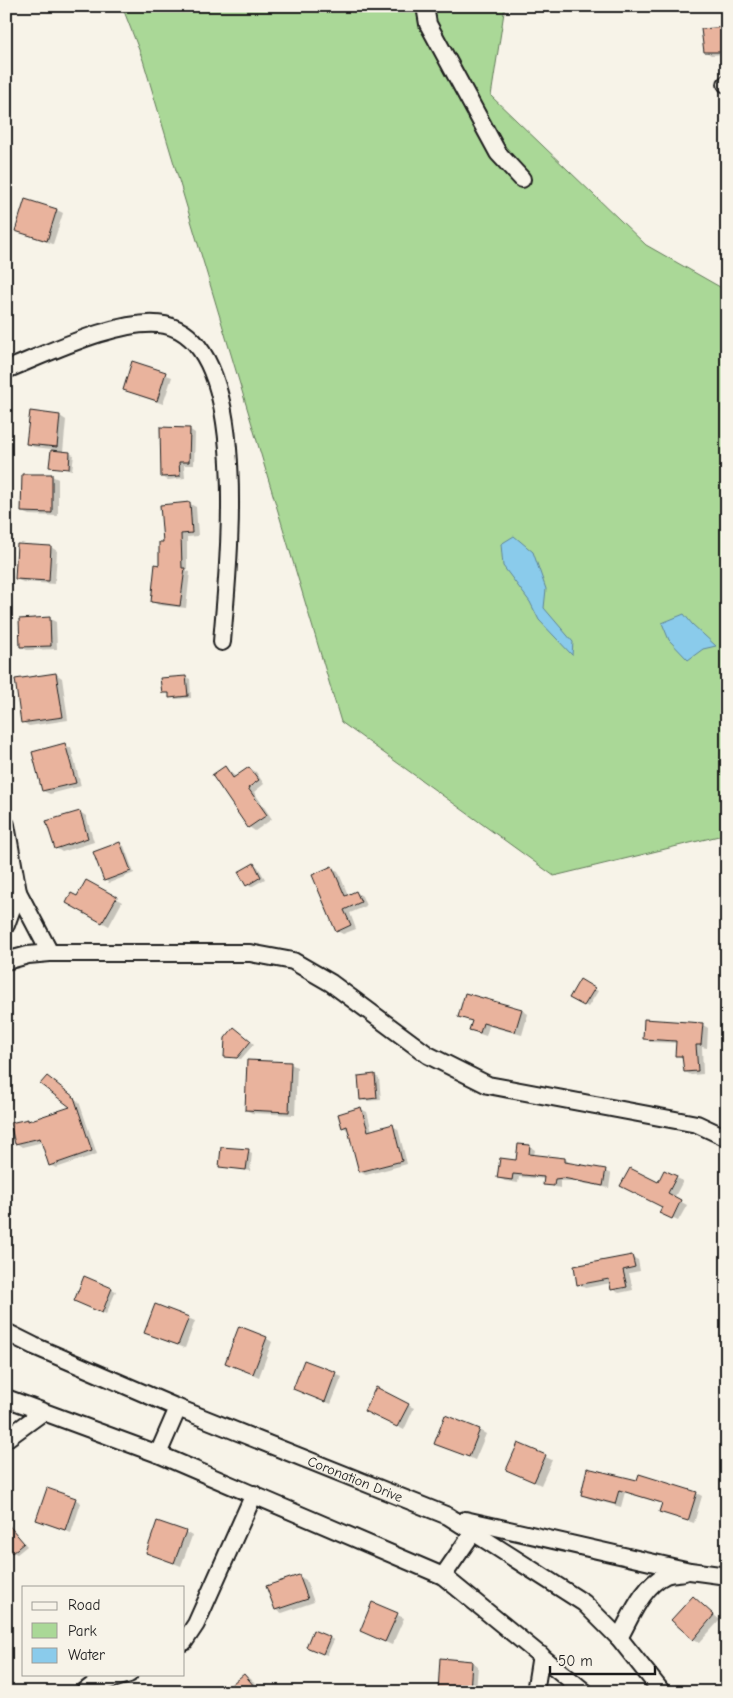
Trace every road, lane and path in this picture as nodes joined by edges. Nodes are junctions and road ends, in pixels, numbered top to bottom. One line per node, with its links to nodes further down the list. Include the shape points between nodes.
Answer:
1 (425, 6): 2 (street, via 428,24 498,153)
2 (522, 179)
3 (6, 370): 4 (street, via 116,328 163,324 180,329 197,345 212,369 228,439 230,525)
4 (222, 642)
5 (6, 825): 6 (street)
6 (18, 892): 7 (street); 8 (street)
7 (6, 925)
8 (50, 953): 9 (street); 10 (street, via 250,953 293,961 332,983 428,1055 488,1085 697,1124)
9 (6, 961)
10 (727, 1137)
11 (6, 1332): 13 (street, Coronation Drive)
12 (6, 1398): 14 (street)
13 (178, 1408): 16 (street); 18 (street, Coronation Drive)
14 (43, 1412): 15 (street); 16 (street)
15 (6, 1439)
16 (158, 1454): 17 (street)
17 (254, 1494): 21 (street); 24 (street, via 196,1624)
18 (448, 1516): 19 (street, Coronation Drive); 20 (street)
19 (474, 1531): 21 (street); 23 (street, Coronation Drive, via 584,1604)
20 (690, 1571): 22 (street); 23 (street, via 666,1576 649,1588)
21 (443, 1576): 25 (street)
22 (727, 1576)
23 (620, 1638): 30 (street, Coronation Drive)
24 (185, 1640)
25 (540, 1655): 28 (street); 29 (street)
26 (122, 1676): 27 (street, via 93,1685)
27 (84, 1692)
28 (535, 1692)
29 (585, 1692)
30 (662, 1692)

